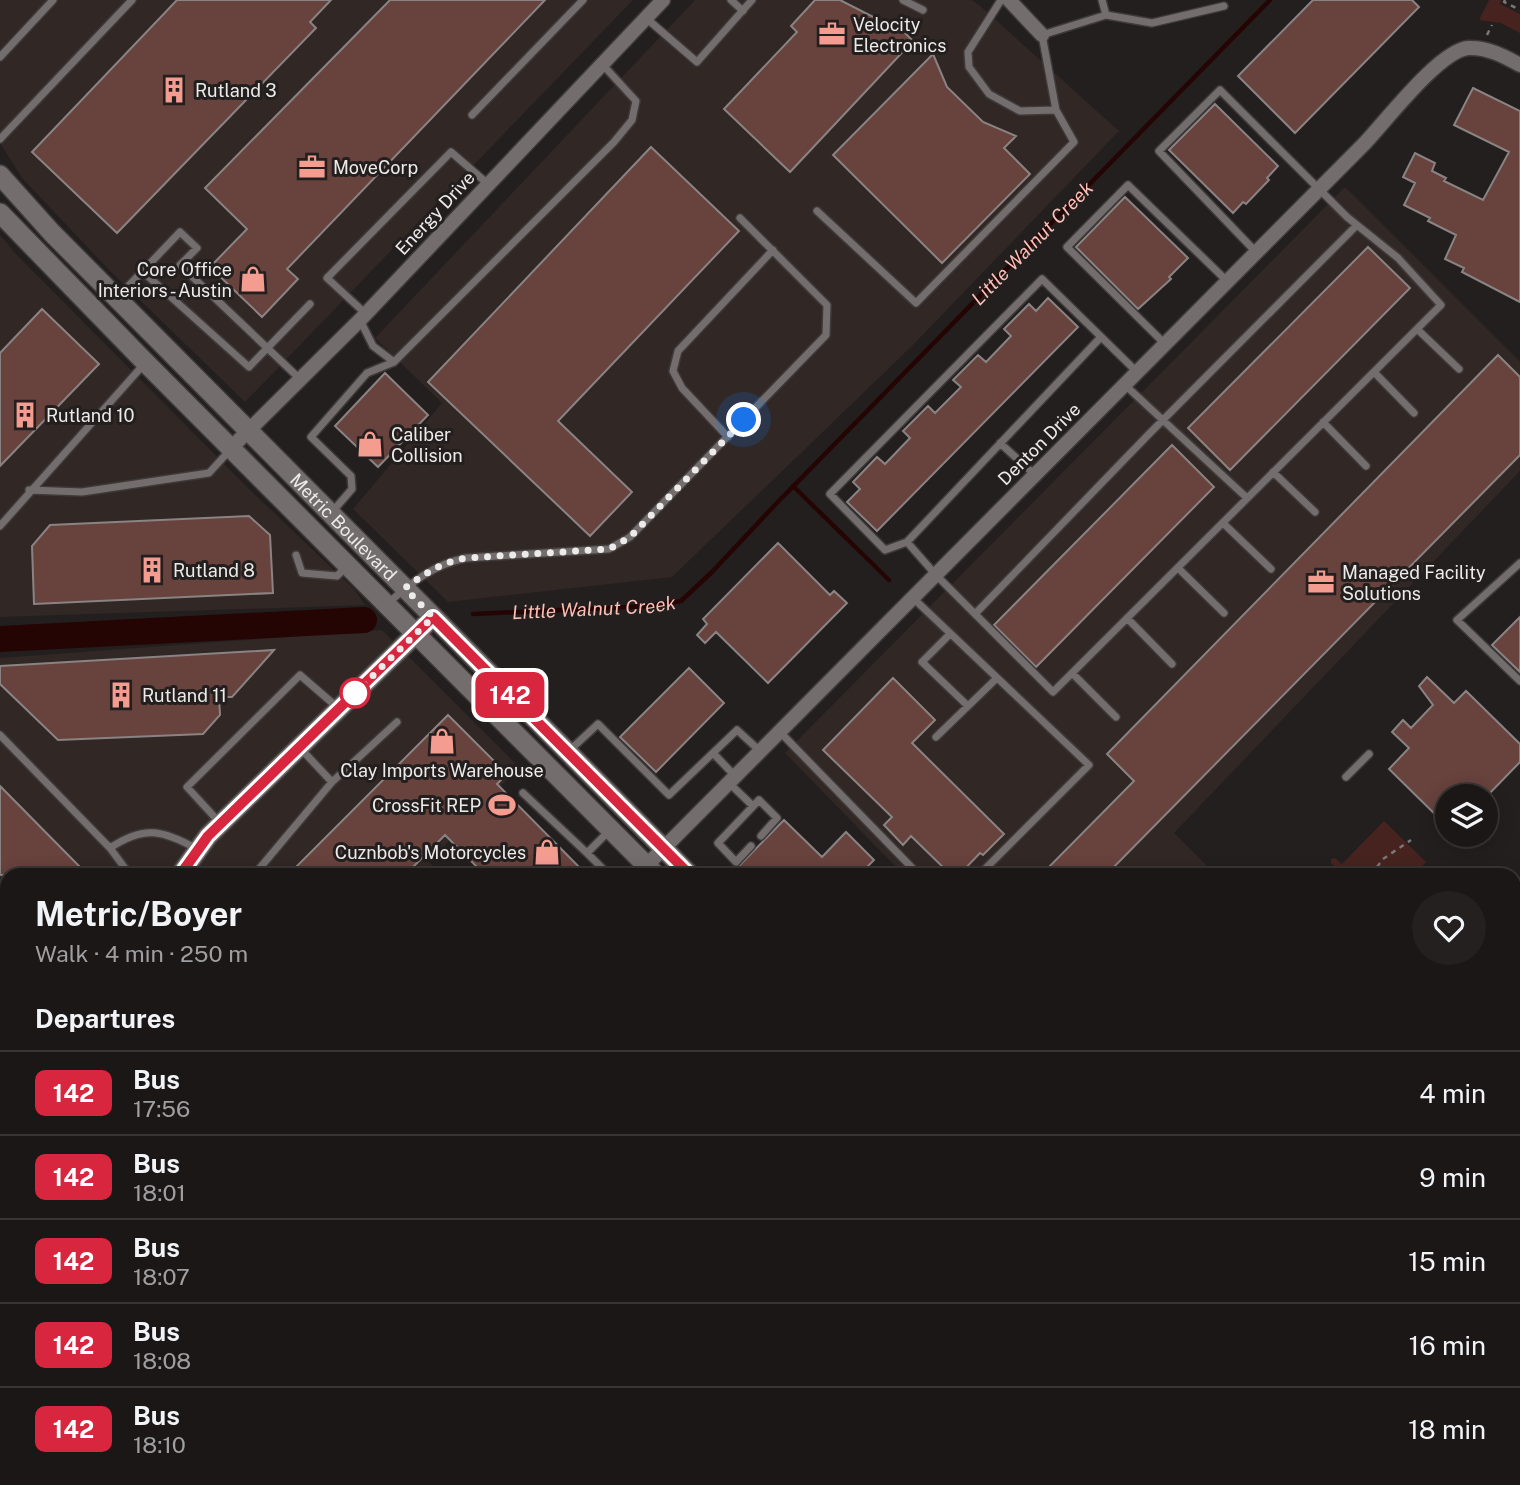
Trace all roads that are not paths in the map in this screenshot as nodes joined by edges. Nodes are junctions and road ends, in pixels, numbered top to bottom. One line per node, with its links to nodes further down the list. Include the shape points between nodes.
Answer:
1 (53, 0): 17 (lane)
2 (132, 0): 22 (lane)
3 (583, 0): 21 (lane)
4 (663, 0): 15 (street, Energy Drive)
5 (731, 0): 12 (lane)
6 (752, 0): 12 (lane)
7 (903, 0): 13 (lane)
8 (1001, 0): 20 (lane, via 968,52 969,67 989,94 1020,111)
9 (1009, 0): 16 (street)
10 (1102, 0): 14 (lane)
11 (1224, 6): 14 (lane, via 1152,23)
12 (743, 10): 15 (lane, via 697,62)
13 (923, 10)
14 (1106, 15): 16 (lane)
15 (646, 18): 18 (street, Energy Drive)
16 (1042, 35): 20 (lane)
17 (0, 57)
18 (602, 64): 24 (street, Energy Drive); 44 (lane, via 636,101 632,120)
19 (1520, 65): 25 (street, Denton Drive, via 1484,49 1458,50 1441,61)
20 (1056, 110): 27 (lane, via 1073,142 916,303)
21 (472, 115)
22 (0, 139)
23 (0, 175): 26 (main road, Metric Boulevard)
24 (488, 185): 38 (street, Energy Drive); 38 (lane, via 452,152 327,278)
25 (1320, 189): 30 (lane); 32 (street, Denton Drive); 32 (lane, via 1220,90 1159,151)
26 (24, 204): 29 (street); 35 (main road, Metric Boulevard)
27 (817, 211)
28 (740, 218): 31 (lane)
29 (2, 220): 37 (main road, Metric Boulevard)
30 (1357, 225): 39 (lane, via 1398,258 1441,305); 51 (lane)
31 (773, 250): 54 (lane, via 678,351 673,371 682,388); 54 (lane, via 827,306 826,335)
32 (1256, 252): 34 (street, Denton Drive)
33 (142, 271): 35 (lane); 42 (lane, via 249,367); 42 (lane, via 180,232 197,248 180,265)
34 (1227, 282): 41 (street, Denton Drive); 41 (lane, via 1128,185 1067,247)
35 (116, 298): 37 (main road); 53 (main road, Metric Boulevard)
36 (310, 304): 42 (lane)
37 (99, 316): 43 (main road, Metric Boulevard)
38 (363, 317): 44 (lane, via 373,346); 48 (street, Energy Drive)
39 (1417, 329): 45 (lane); 47 (lane)
40 (1101, 337): 46 (lane); 55 (lane); 66 (lane, via 1042,279 830,494 885,550)
41 (1164, 344): 46 (street, Denton Drive)
42 (266, 349): 48 (lane)
43 (145, 362): 56 (main road, Metric Boulevard); 60 (lane)
44 (394, 362): 63 (lane, via 367,373 311,437 351,476 352,489)
45 (1459, 369)
46 (1137, 372): 49 (street, Denton Drive)
47 (1374, 372): 50 (lane); 52 (lane)
48 (301, 379): 53 (street, Energy Drive)
49 (1124, 384): 51 (lane); 59 (street, Denton Drive)
50 (1414, 413)
51 (1163, 420): 61 (lane); 77 (lane)
52 (1323, 422): 57 (lane); 58 (lane)
53 (249, 432): 56 (street, Energy Drive); 63 (main road, Metric Boulevard)
54 (727, 437): 73 (lane, via 630,537 609,549 447,561)
55 (1000, 443): 59 (lane); 66 (lane)
56 (231, 448): 60 (lane, via 209,473 82,492); 69 (main road, Metric Boulevard)
57 (1366, 466)
58 (1273, 472): 61 (lane); 62 (lane)
59 (1035, 475): 72 (street, Denton Drive)
60 (29, 490): 65 (lane)
61 (1247, 498): 64 (lane)
62 (1315, 512)
63 (331, 513): 73 (main road, Metric Boulevard)
64 (1223, 523): 70 (lane); 71 (lane)
65 (0, 526)
66 (907, 542): 72 (lane)
67 (296, 555): 69 (lane, via 302,573 337,576)
68 (1520, 563): 85 (lane, via 1457,620)
69 (348, 565): 75 (main road, Metric Boulevard)
70 (1178, 568): 76 (lane); 79 (lane)
71 (1271, 569)
72 (936, 575): 74 (street, Denton Drive); 77 (lane)
73 (405, 588): 75 (lane); 78 (main road, Metric Boulevard)
74 (913, 598): 81 (lane); 90 (street, Denton Drive)
75 (387, 604): 80 (main road, Metric Boulevard)
76 (1224, 613)
77 (975, 614): 83 (lane, via 1053,692)
78 (433, 617): 80 (main road); 94 (main road, Metric Boulevard)
79 (1127, 618): 82 (lane); 83 (lane)
80 (416, 633): 87 (main road); 104 (main road, Metric Boulevard)
81 (950, 634): 84 (lane); 86 (lane, via 922,662)
82 (1172, 664)
83 (1072, 673): 88 (lane)
84 (997, 678): 86 (lane); 119 (lane, via 1089,765)
85 (1520, 681)
86 (968, 706): 92 (lane)
87 (339, 708): 93 (main road); 103 (lane, via 300,675 187,787)
88 (1116, 716)
89 (397, 722): 100 (lane)
90 (780, 732): 95 (street, Denton Drive); 118 (lane)
91 (0, 735): 107 (lane)
92 (936, 737)
93 (299, 747): 100 (lane); 103 (main road)
94 (568, 752): 96 (lane, via 598,724 668,795); 108 (main road, Metric Boulevard)
95 (760, 752): 96 (lane, via 737,730); 99 (street, Denton Drive)
96 (713, 753): 99 (lane)
97 (1369, 754): 98 (lane)
98 (1346, 777)
99 (732, 780): 102 (lane); 108 (street, Denton Drive)
100 (332, 782): 113 (lane)
101 (523, 793): 110 (lane)
102 (753, 806): 105 (lane, via 759,800 777,818); 106 (lane, via 718,843 736,862)
103 (221, 824): 109 (main road)
104 (611, 829): 110 (lane); 115 (main road, Metric Boulevard)
105 (761, 835)
106 (751, 846)
107 (110, 848): 109 (lane, via 128,836 153,833 174,836); 111 (lane)
108 (663, 849): 116 (street, Denton Drive); 117 (main road, Metric Boulevard)
109 (198, 850): 112 (main road)
110 (587, 853): 114 (lane)
111 (125, 868)
112 (185, 868)
113 (260, 868)
114 (602, 868)
115 (649, 868)
116 (652, 868)
117 (683, 868)
118 (912, 868)
119 (986, 868)

